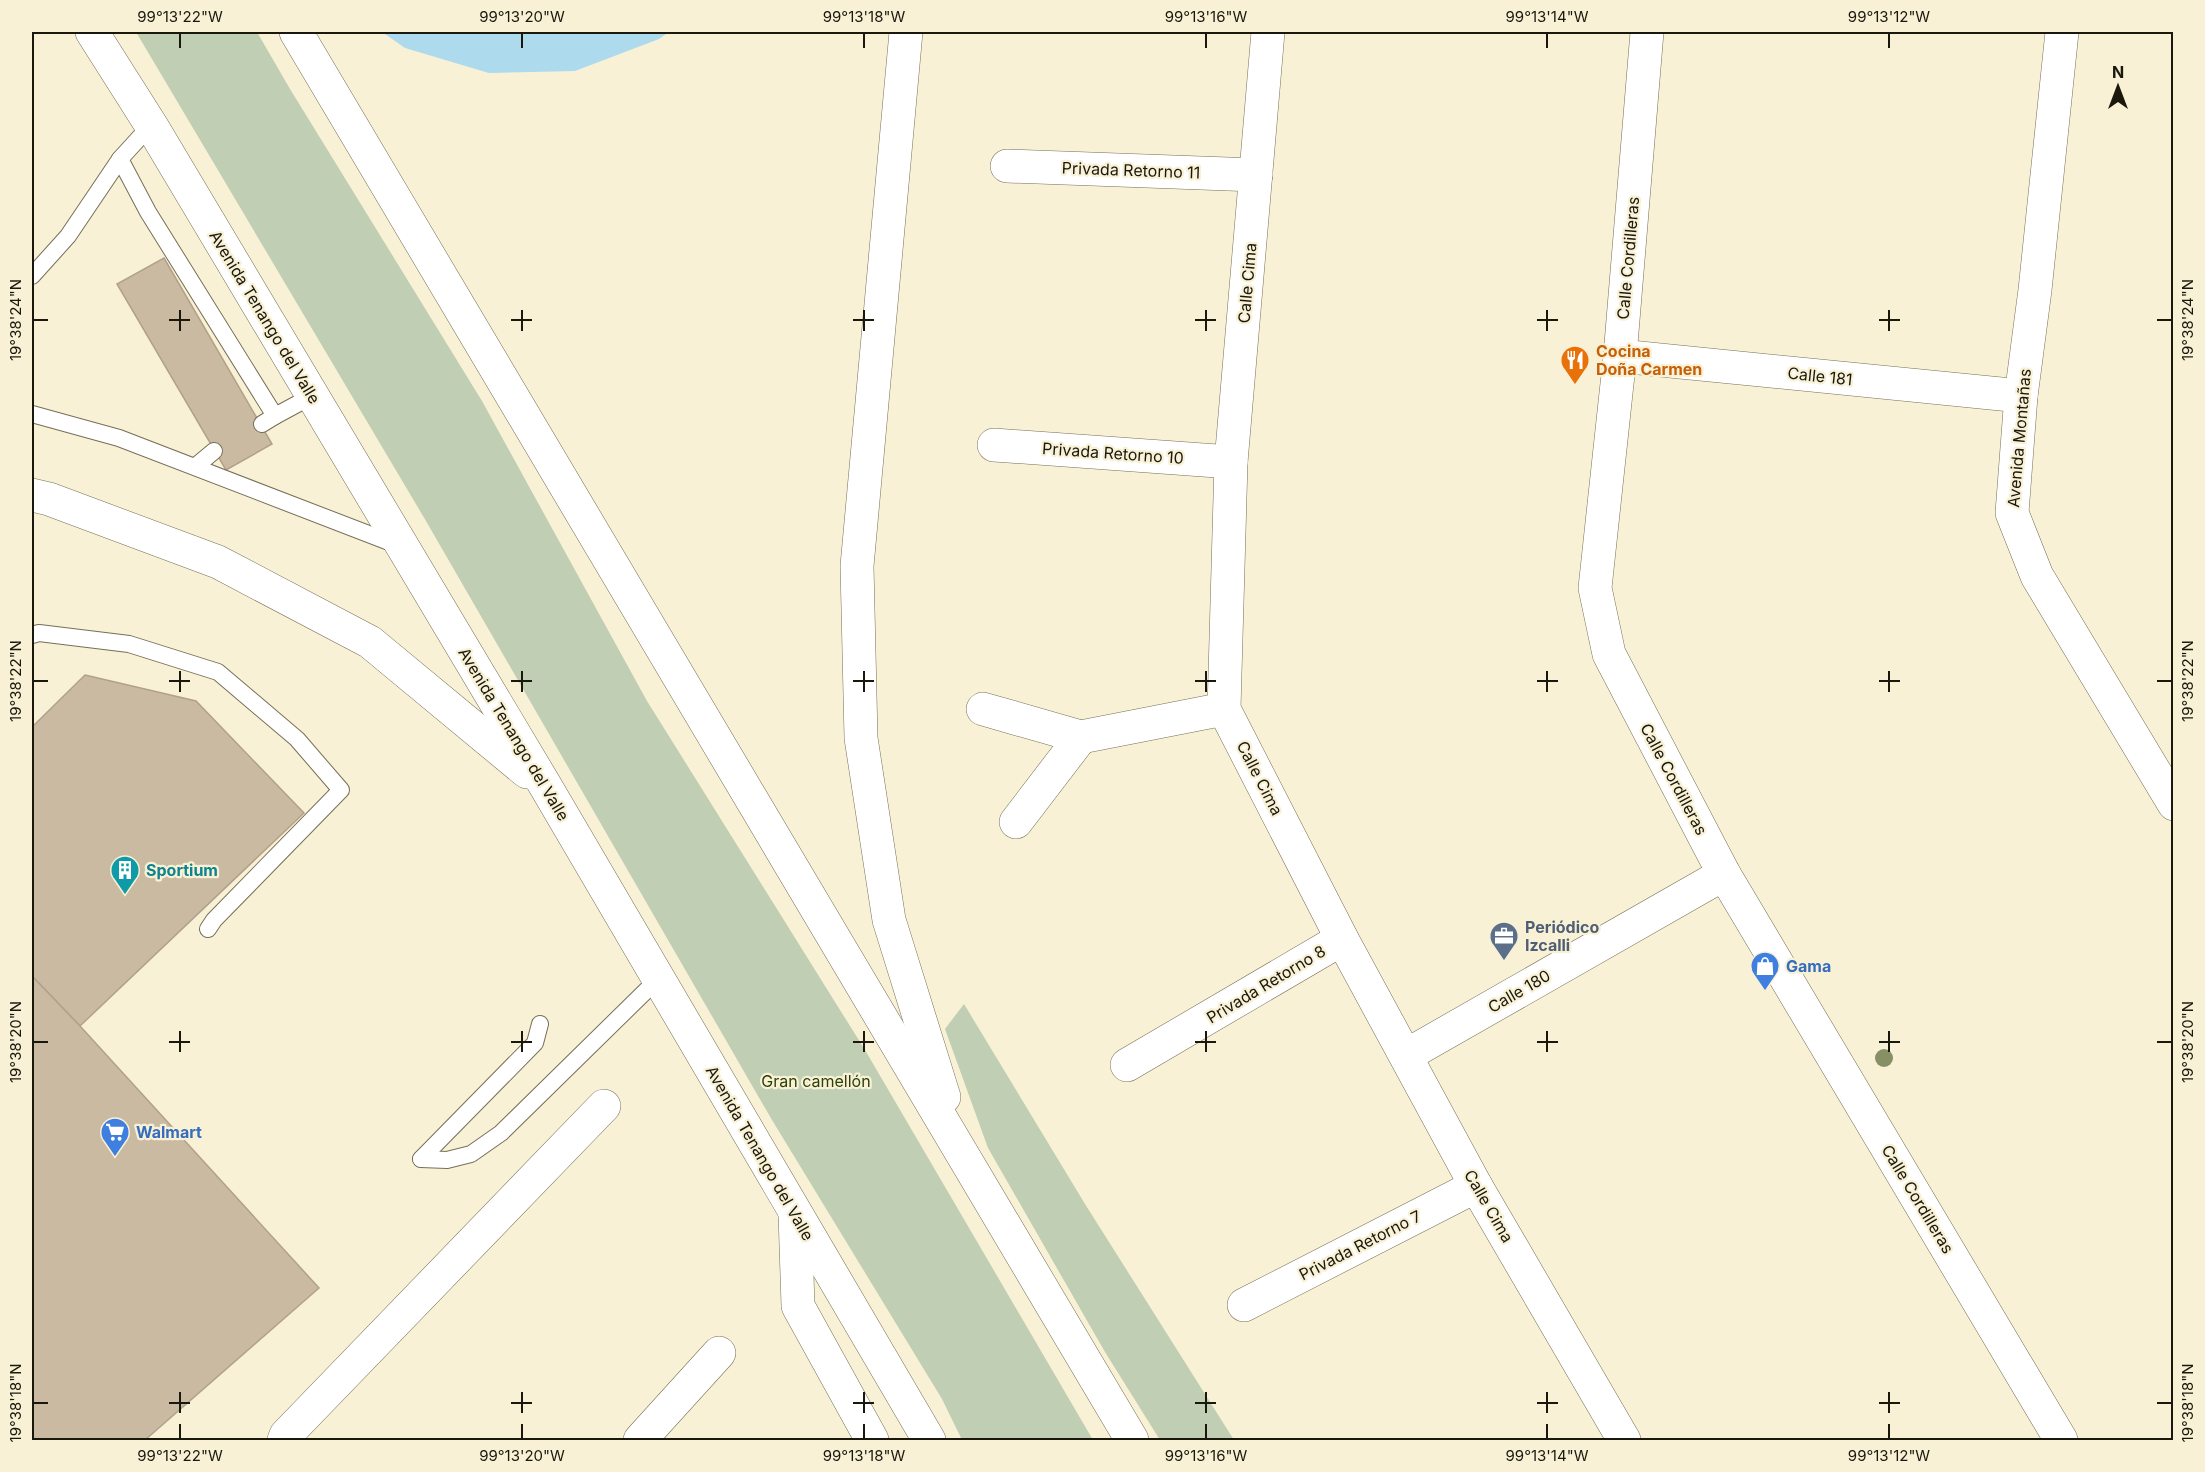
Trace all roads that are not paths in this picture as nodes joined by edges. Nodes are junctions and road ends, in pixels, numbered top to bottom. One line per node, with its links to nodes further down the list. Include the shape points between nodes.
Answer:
1 (92, 32): 7 (street, Avenida Tenango del Valle)
2 (296, 32): 37 (street)
3 (906, 32): 37 (street, via 857,566 861,738 889,920)
4 (1268, 32): 10 (street, Calle Cima)
5 (1647, 32): 12 (street, Calle Cordilleras)
6 (2062, 32): 14 (street, Avenida Montañas)
7 (151, 125): 8 (lane); 13 (street, Avenida Tenango del Valle)
8 (120, 159): 11 (lane, via 68,236); 13 (lane, via 268,420)
9 (1007, 166): 10 (street, Privada Retorno 11)
10 (1256, 175): 18 (street, Calle Cima)
11 (32, 276)
12 (1620, 357): 14 (street, Calle 181); 29 (street, Calle Cordilleras, via 1595,588 1609,654)
13 (312, 396): 21 (street, Avenida Tenango del Valle)
14 (2021, 396): 27 (street, Avenida Montañas, via 2012,513 2037,576)
15 (32, 414): 19 (lane, via 119,438)
16 (994, 445): 18 (street, Privada Retorno 10)
17 (214, 451): 19 (lane)
18 (1231, 462): 24 (street, Calle Cima)
19 (196, 466): 21 (lane)
20 (32, 495): 26 (street, via 218,562 370,642)
21 (401, 547): 26 (street, Avenida Tenango del Valle)
22 (32, 635): 30 (lane, via 129,644 218,672 297,739 341,790)
23 (983, 709): 25 (street)
24 (1224, 709): 25 (street); 31 (street, Calle Cima)
25 (1081, 736): 28 (street)
26 (546, 787): 32 (street, Avenida Tenango del Valle)
27 (2174, 804)
28 (1016, 822)
29 (1724, 874): 34 (street, Calle 180); 48 (street, Calle Cordilleras)
30 (208, 929)
31 (1342, 939): 34 (street, Calle Cima); 35 (street, Privada Retorno 8)
32 (658, 980): 33 (lane, via 501,1133 471,1154 447,1160 422,1159 535,1043); 39 (street, Avenida Tenango del Valle)
33 (540, 1024)
34 (1407, 1056): 38 (street, Calle Cima)
35 (1127, 1065)
36 (604, 1106): 43 (street)
37 (959, 1148): 47 (street)
38 (1476, 1186): 40 (street, Privada Retorno 7); 42 (street, Calle Cima)
39 (795, 1214): 45 (street, via 798,1306); 46 (street, Avenida Tenango del Valle)
40 (1244, 1305)
41 (719, 1353): 44 (street)
42 (1614, 1437)
43 (284, 1440)
44 (640, 1440)
45 (872, 1440)
46 (929, 1440)
47 (1132, 1440)
48 (2061, 1440)

